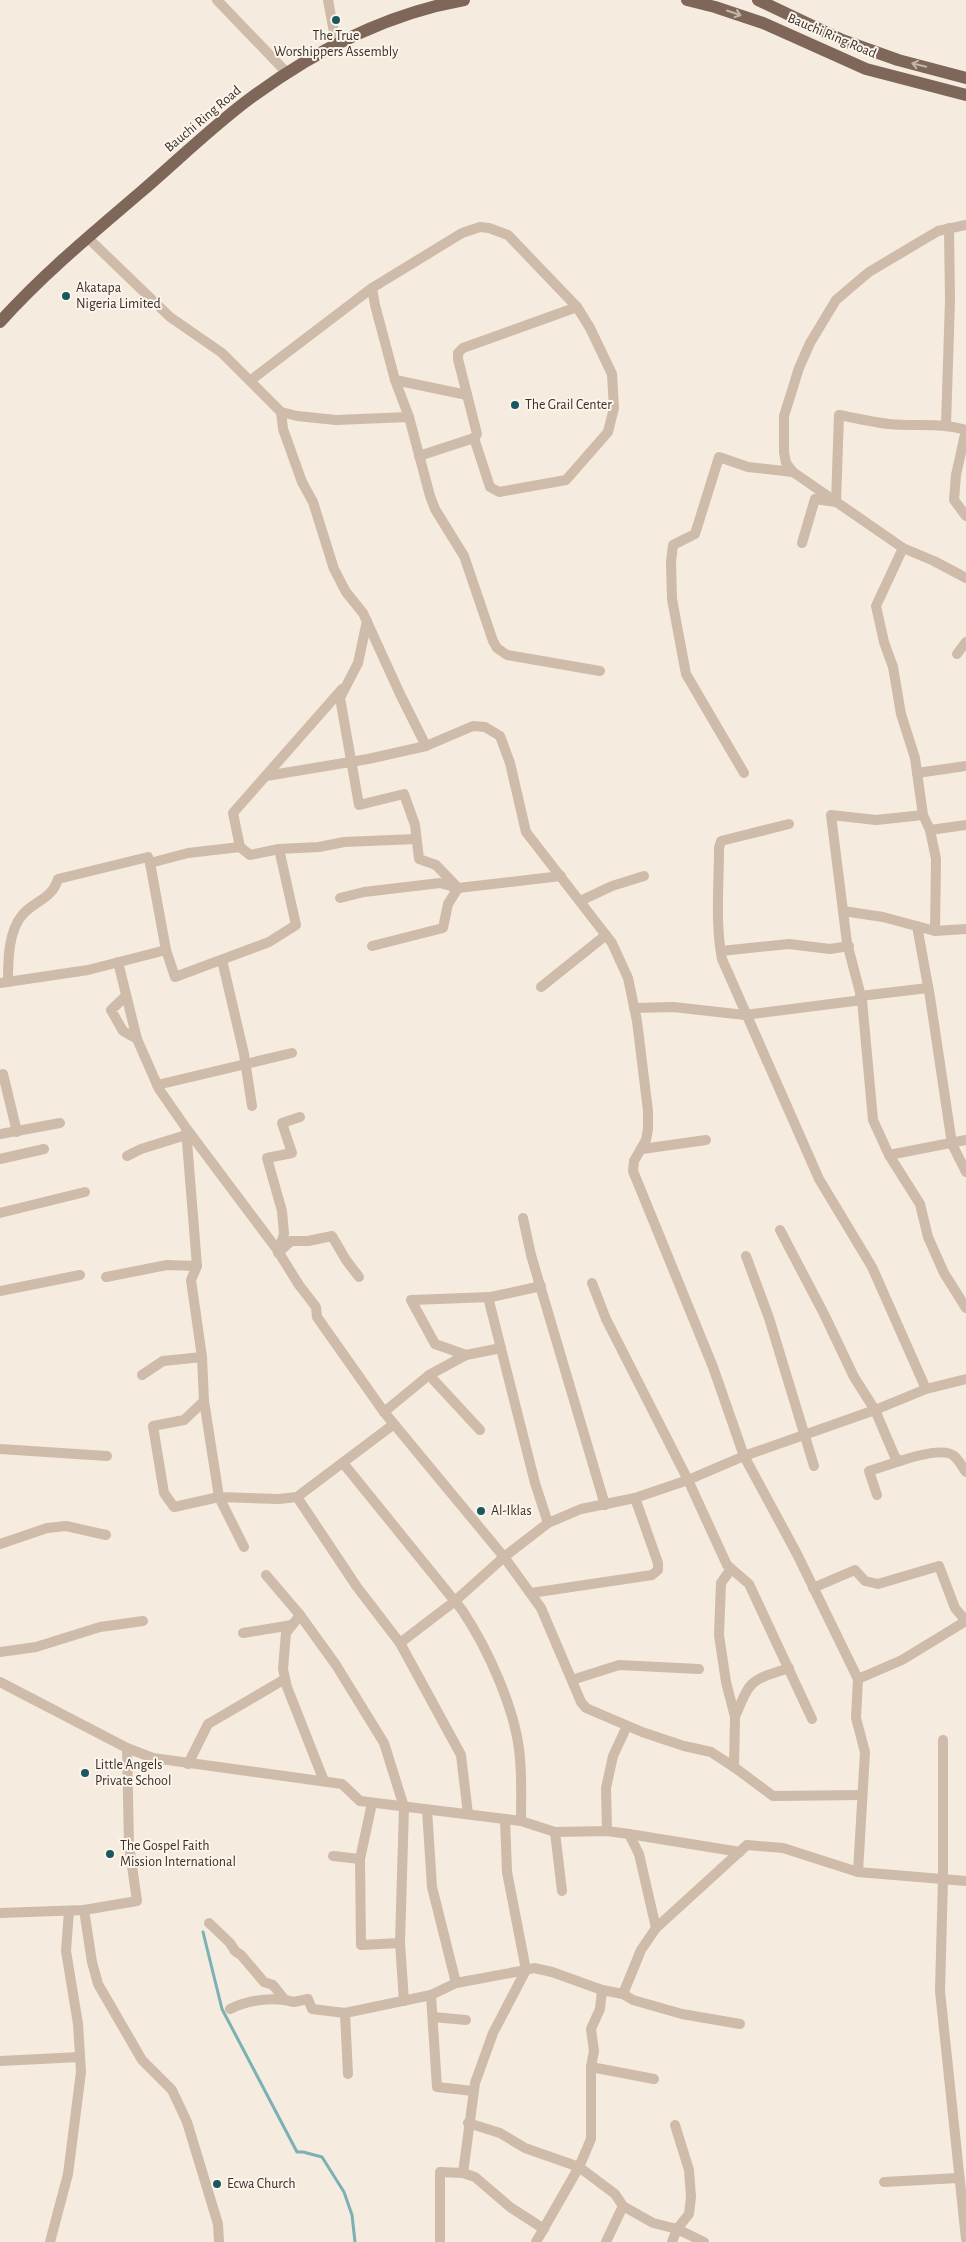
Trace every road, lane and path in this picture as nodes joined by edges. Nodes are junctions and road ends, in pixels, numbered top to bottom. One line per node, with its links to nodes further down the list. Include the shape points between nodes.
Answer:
1 (217, 0): 8 (street)
2 (328, 0): 7 (street)
3 (464, 0): 6 (main road, Bauchi Ring Road)
4 (687, 0): 10 (main road, Bauchi Ring Road, one-way to 10, via 763,23 866,69)
5 (758, 0): 9 (main road, Bauchi Ring Road, one-way to 5, via 898,60 851,43)
6 (441, 2): 7 (main road, Bauchi Ring Road)
7 (336, 43): 8 (main road, Bauchi Ring Road)
8 (287, 73): 13 (main road, Bauchi Ring Road, via 250,98)
9 (966, 78)
10 (966, 95)
11 (966, 225): 12 (street)
12 (949, 228): 22 (street); 26 (street, via 938,231 869,272 836,300 810,343 784,416 784,452 786,463)
13 (88, 238): 16 (main road, Bauchi Ring Road, via 45,275); 17 (street, via 170,316 222,353)
14 (372, 288): 15 (street, via 471,228 489,228 508,235); 17 (street); 18 (street)
15 (577, 307): 19 (street, via 463,348 458,359); 24 (street, via 612,374 614,408 608,432 566,480 499,492 490,487)
16 (0, 322)
17 (251, 380): 20 (street)
18 (395, 380): 19 (street); 21 (street)
19 (467, 395): 24 (street, via 477,434)
20 (281, 412): 21 (street, via 336,420); 32 (street, via 289,446 313,502 334,569)
21 (409, 417): 25 (street)
22 (946, 425): 23 (street); 27 (street, via 889,424 839,415)
23 (966, 430): 28 (street, via 954,500)
24 (474, 438): 25 (street)
25 (419, 456): 35 (street, via 435,509 464,556 497,648 507,655)
26 (793, 472): 27 (street); 40 (street, via 748,467 718,456 695,534 674,545 671,562 672,599 686,674)
27 (836, 502): 29 (street, via 815,499); 30 (street)
28 (966, 516)
29 (802, 544)
30 (903, 548): 31 (street); 41 (street, via 876,606)
31 (966, 578)
32 (367, 621): 36 (street, via 358,663); 37 (street)
33 (966, 642): 34 (street)
34 (957, 654)
35 (600, 671)
36 (347, 684): 38 (street, via 340,698); 42 (street)
37 (426, 746): 38 (street); 51 (street, via 473,726 485,727 500,736 510,763 526,832)
38 (351, 762): 42 (street); 47 (street, via 360,805 404,794 416,825)
39 (966, 766): 41 (street)
40 (744, 773)
41 (917, 773): 43 (street)
42 (266, 776): 48 (street, via 233,813)
43 (924, 815): 46 (street); 56 (street, via 876,820 831,815 836,836)
44 (789, 824): 64 (street, via 721,841 718,906)
45 (966, 825): 46 (street)
46 (930, 830): 59 (street, via 936,859)
47 (416, 839): 49 (street); 53 (street, via 419,859 436,865)
48 (240, 847): 49 (street, via 250,855); 50 (street)
49 (279, 849): 65 (street, via 296,925 269,942)
50 (150, 863): 63 (street); 67 (street, via 148,857 58,879 55,890 23,915 12,937)
51 (560, 876): 53 (street); 55 (street)
52 (644, 876): 55 (street)
53 (458, 888): 54 (street, via 440,883); 61 (street, via 448,904 443,928)
54 (340, 898)
55 (580, 901): 60 (street)
56 (842, 911): 57 (street); 62 (street)
57 (917, 926): 59 (street); 69 (street)
58 (966, 929): 59 (street)
59 (935, 931)
60 (606, 935): 68 (street); 72 (street, via 628,978)
61 (372, 946)
62 (849, 946): 64 (street, via 830,949 789,944); 71 (street)
63 (166, 950): 65 (street, via 175,977); 66 (street)
64 (721, 951): 73 (street)
65 (222, 960): 76 (street)
66 (118, 962): 67 (street, via 88,970); 70 (street)
67 (4, 982)
68 (541, 987)
69 (928, 988): 71 (street); 87 (street)
70 (126, 996): 74 (street); 74 (street, via 111,1010 123,1031)
71 (861, 998): 73 (street); 90 (street, via 873,1120)
72 (634, 1008): 73 (street, via 673,1006); 89 (street, via 648,1111 648,1128)
73 (745, 1015): 115 (street, via 819,1179 872,1267)
74 (137, 1039): 78 (street)
75 (292, 1052): 76 (street)
76 (245, 1064): 78 (street); 79 (street)
77 (4, 1074): 82 (street)
78 (157, 1085): 83 (street)
79 (252, 1106)
80 (300, 1117): 98 (street, via 282,1123 292,1152 267,1158 282,1211 284,1234)
81 (60, 1123): 82 (street)
82 (17, 1132): 84 (street)
83 (186, 1132): 91 (street); 98 (street); 100 (street)
84 (0, 1134)
85 (706, 1140): 89 (street)
86 (966, 1140): 87 (street)
87 (952, 1144): 90 (street); 93 (street)
88 (44, 1149): 92 (street)
89 (642, 1149): 124 (street, via 634,1161 633,1171 713,1366)
90 (889, 1154): 108 (street, via 920,1204 928,1237 944,1273)
91 (128, 1156)
92 (0, 1158)
93 (966, 1172)
94 (85, 1192): 95 (street)
95 (0, 1213)
96 (523, 1218): 105 (street)
97 (780, 1230): 117 (street, via 854,1377)
98 (278, 1253): 103 (street, via 291,1241 332,1236); 118 (street, via 316,1306 317,1317)
99 (746, 1256): 121 (street, via 770,1318)
100 (197, 1266): 102 (street, via 167,1265); 111 (street, via 191,1280)
101 (80, 1275): 106 (street)
102 (106, 1277)
103 (359, 1277)
104 (592, 1283): 129 (street, via 606,1318)
105 (541, 1286): 107 (street); 134 (street)
106 (0, 1291)
107 (488, 1297): 109 (street); 110 (street, via 411,1300 435,1344)
108 (966, 1308)
109 (501, 1348): 110 (street); 135 (street)
110 (466, 1355): 112 (street)
111 (202, 1357): 113 (street, via 163,1361); 116 (street)
112 (429, 1375): 118 (street); 120 (street)
113 (142, 1376)
114 (966, 1379): 115 (street)
115 (926, 1389): 117 (street)
116 (204, 1401): 132 (street); 132 (street, via 184,1420 153,1426 158,1466 164,1493 174,1508)
117 (875, 1410): 121 (street); 125 (street, via 895,1457)
118 (384, 1412): 119 (street)
119 (394, 1424): 126 (street); 139 (street)
120 (480, 1430)
121 (806, 1434): 124 (street); 127 (street)
122 (0, 1450): 123 (street)
123 (107, 1456)
124 (744, 1456): 129 (street); 142 (street)
125 (900, 1461): 128 (street, via 918,1454 949,1454 955,1456); 130 (street, via 869,1471)
126 (343, 1463): 131 (street); 144 (street)
127 (814, 1466)
128 (966, 1472)
129 (688, 1480): 133 (street); 140 (street)
130 (877, 1495)
131 (297, 1497): 132 (street); 150 (street, via 356,1588)
132 (220, 1498): 138 (street)
133 (634, 1498): 134 (street); 143 (street, via 658,1570 652,1575)
134 (606, 1505): 135 (street, via 581,1509)
135 (548, 1523): 139 (street)
136 (106, 1535): 137 (street, via 66,1526 46,1528)
137 (0, 1544)
138 (244, 1547)
139 (504, 1557): 143 (street); 144 (street)
140 (731, 1569): 152 (street, via 749,1584); 158 (street, via 721,1583 719,1635)
141 (266, 1575): 145 (street)
142 (813, 1588): 147 (street, via 855,1570 865,1581 878,1584 939,1566 955,1608); 155 (street)
143 (531, 1593): 156 (street, via 541,1608)
144 (455, 1601): 150 (street); 172 (street, via 478,1635 511,1713 520,1758)
145 (300, 1615): 148 (street); 168 (street, via 336,1665 384,1744)
146 (143, 1621): 151 (street, via 100,1627 36,1647)
147 (966, 1621): 155 (street, via 902,1660)
148 (292, 1625): 149 (street); 154 (street, via 286,1633)
149 (243, 1633)
150 (400, 1643): 170 (street, via 460,1755)
151 (0, 1652)
152 (789, 1668): 158 (street, via 758,1678 748,1688); 159 (street)
153 (698, 1669): 156 (street, via 619,1665)
154 (285, 1679): 163 (street, via 208,1724); 165 (street)
155 (858, 1679): 166 (street, via 856,1718 865,1752)
156 (572, 1680): 160 (street, via 586,1708)
157 (0, 1682): 162 (street)
158 (735, 1717): 164 (street)
159 (812, 1719)
160 (627, 1726): 164 (street, via 710,1752); 173 (street, via 613,1756 606,1788)
161 (943, 1740): 180 (street)
162 (127, 1748): 163 (street, via 152,1758); 183 (street, via 130,1845 137,1901)
163 (188, 1764): 165 (street)
164 (734, 1767): 166 (street, via 773,1796)
165 (324, 1781): 167 (street, via 342,1784 360,1801)
166 (862, 1794): 179 (street)
167 (372, 1803): 168 (street); 178 (street)
168 (404, 1807): 169 (street); 188 (street)
169 (427, 1810): 170 (street); 190 (street, via 432,1887)
170 (468, 1814): 171 (street)
171 (505, 1819): 172 (street); 189 (street, via 507,1872)
172 (521, 1821): 174 (street)
173 (607, 1831): 174 (street); 175 (street)
174 (555, 1832): 182 (street)
175 (629, 1834): 176 (street); 187 (street, via 639,1854)
176 (740, 1852): 179 (street, via 747,1845 783,1848); 187 (street)
177 (333, 1856): 178 (street)
178 (360, 1859): 188 (street, via 361,1945)
179 (858, 1872): 180 (street)
180 (943, 1879): 181 (street); 211 (street, via 940,1991)
181 (966, 1881)
182 (562, 1891)
183 (84, 1910): 184 (street); 219 (street, via 98,1984 142,2060 172,2090 187,2122 218,2224)
184 (69, 1911): 185 (street); 201 (street, via 66,1951)
185 (0, 1913)
186 (209, 1923): 194 (street)
187 (656, 1928): 192 (street, via 641,1950)
188 (400, 1942): 195 (street)
189 (526, 1970): 190 (street); 191 (street, via 534,1968 552,1972); 206 (street, via 492,2033)
190 (456, 1983): 193 (street)
191 (602, 1990): 192 (street); 203 (street, via 600,2009 591,2029 594,2051)
192 (623, 1994): 200 (street, via 682,2014)
193 (431, 1995): 195 (street); 198 (street)
194 (285, 2000): 196 (street, via 267,1998); 197 (street, via 308,1999 312,2009)
195 (404, 2000): 197 (street)
196 (230, 2009)
197 (345, 2013): 204 (street)
198 (432, 2017): 199 (street); 206 (street, via 437,2087)
199 (466, 2020)
200 (740, 2024)
201 (80, 2057): 202 (street); 218 (street, via 68,2174)
202 (0, 2062)
203 (591, 2067): 205 (street); 209 (street, via 591,2139)
204 (348, 2074)
205 (654, 2079)
206 (473, 2091): 207 (street)
207 (468, 2123): 209 (street); 210 (street)
208 (676, 2125): 215 (street, via 689,2170 691,2197 689,2214)
209 (579, 2167): 213 (street, via 615,2194); 214 (street)
210 (463, 2173): 214 (street, via 475,2177 510,2207); 220 (street, via 440,2172)
211 (958, 2178): 212 (street); 217 (street)
212 (884, 2182)
213 (624, 2206): 215 (street, via 653,2223); 222 (street)
214 (544, 2228): 221 (street)
215 (677, 2229): 216 (street); 223 (street)
216 (688, 2239): 224 (street)
217 (966, 2239)
218 (50, 2242)
219 (219, 2242)
220 (440, 2242)
221 (536, 2242)
222 (606, 2242)
223 (672, 2242)
224 (704, 2242)

